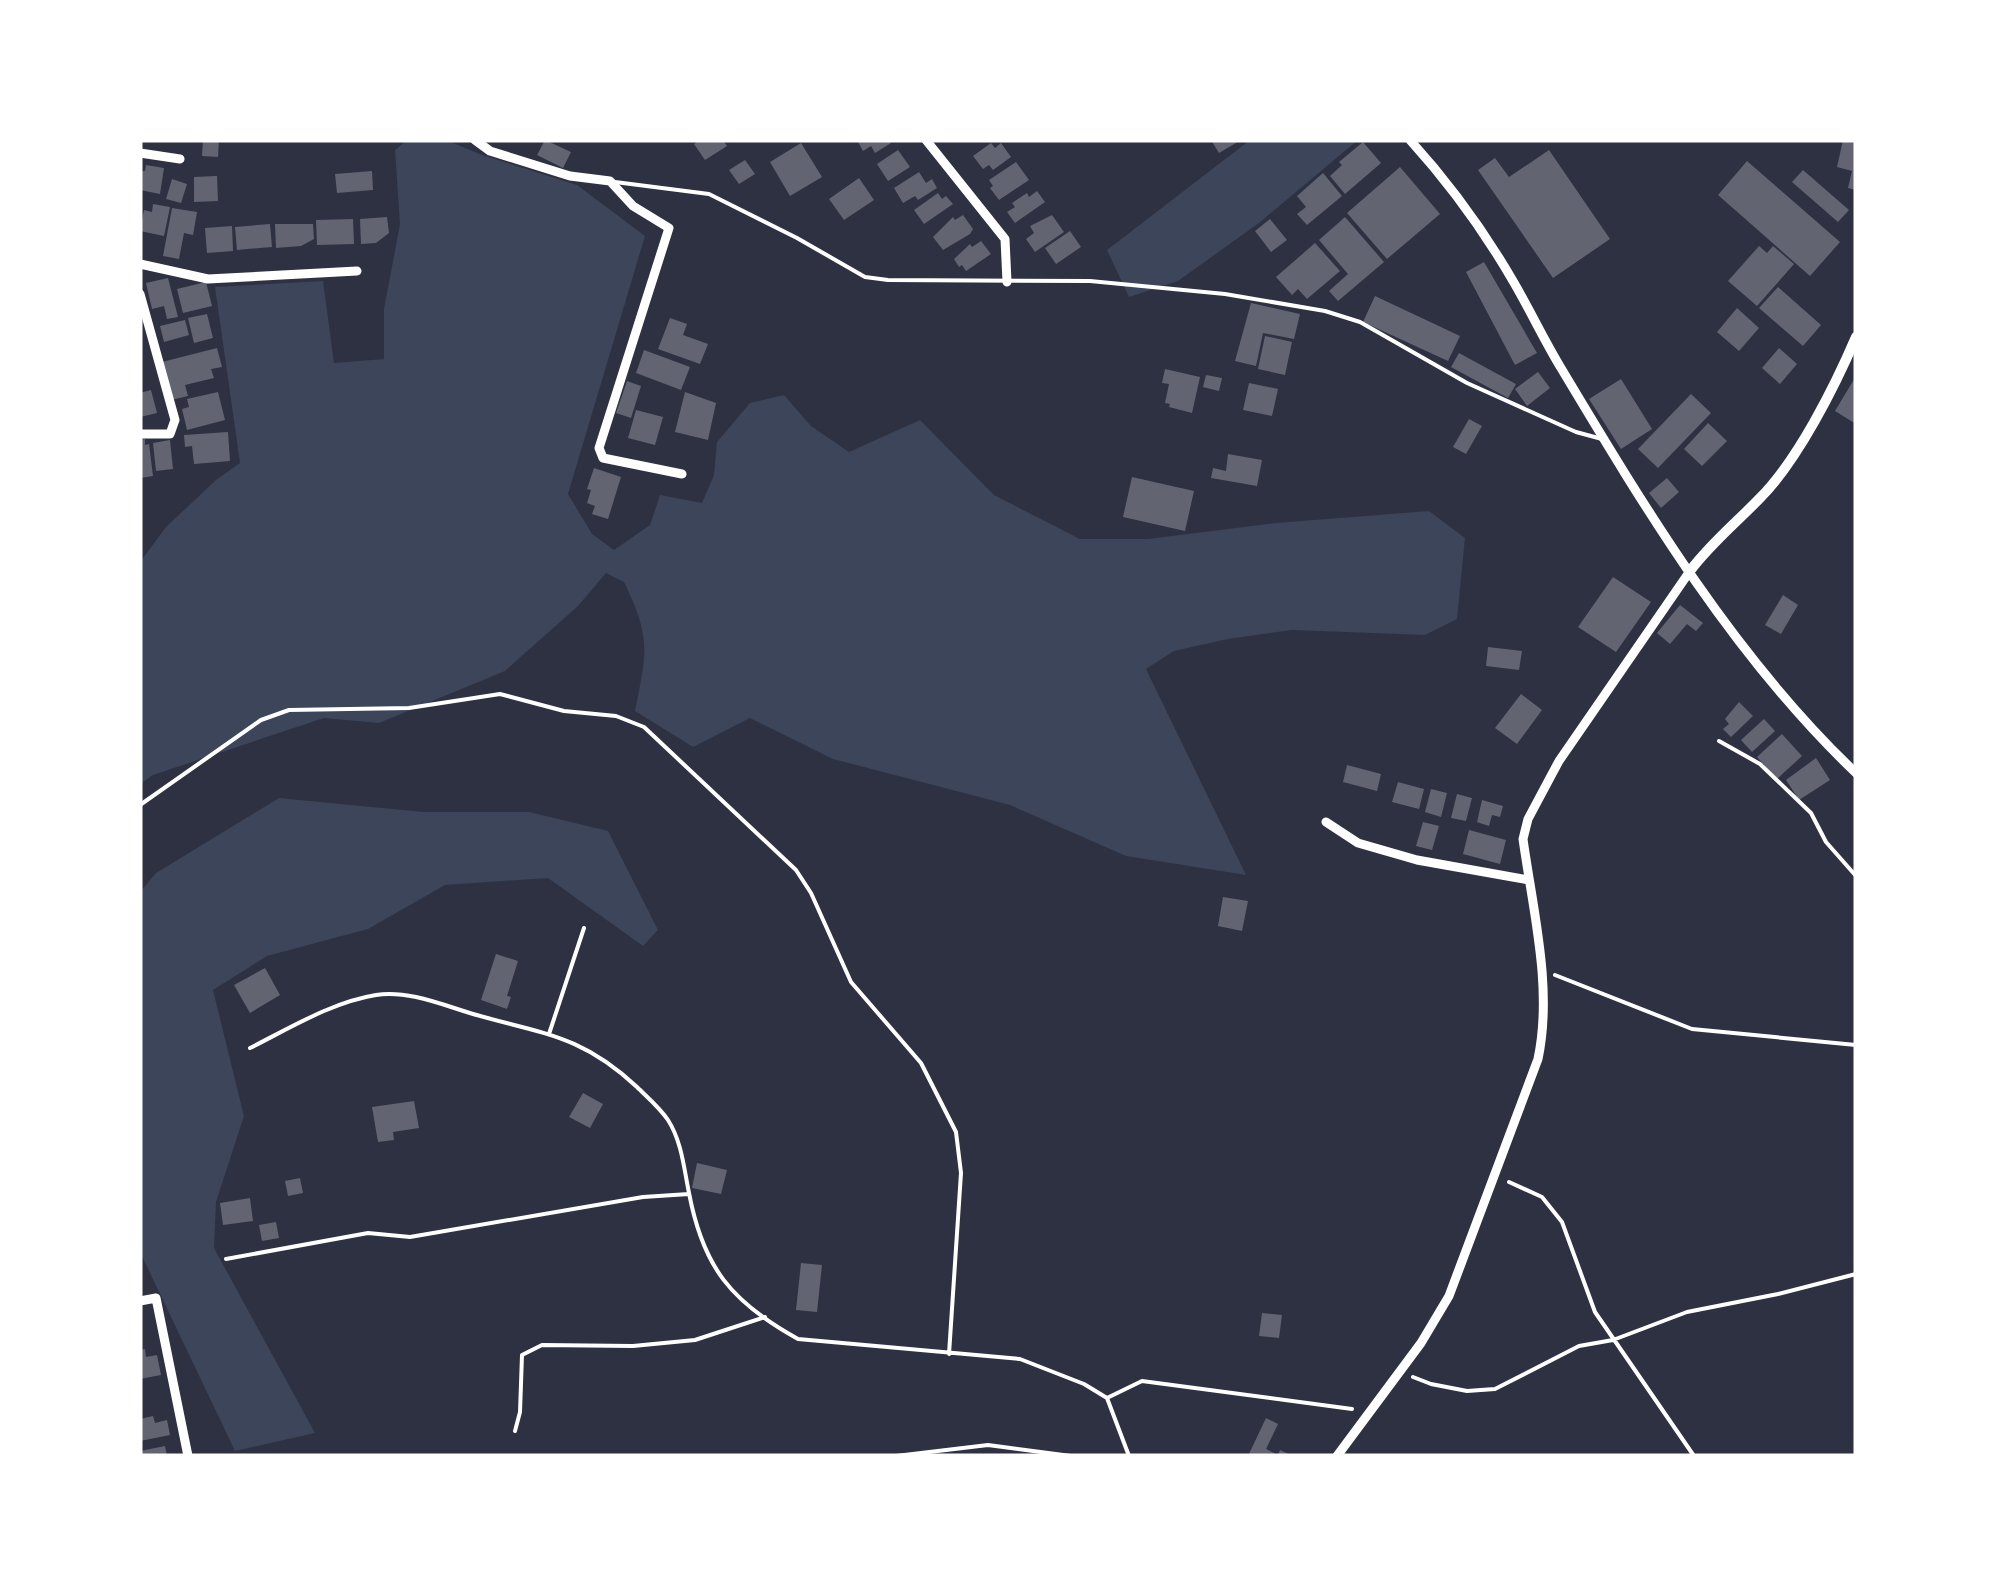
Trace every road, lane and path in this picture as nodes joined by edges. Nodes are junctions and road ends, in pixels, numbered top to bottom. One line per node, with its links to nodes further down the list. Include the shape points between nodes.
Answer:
1 (475, 140): 6 (street, via 570,176)
2 (926, 140): 9 (street, via 1005,239)
3 (1410, 140): 13 (street, via 1446,180 1512,278)
4 (140, 153): 5 (street)
5 (180, 159)
6 (610, 181): 9 (lane, via 710,194 865,277); 14 (street, via 633,206 669,228 599,448 603,458)
7 (140, 264): 8 (street, via 208,279)
8 (357, 271)
9 (1007, 282): 13 (lane, via 1110,282 1325,311 1360,322 1467,383)
10 (140, 294): 12 (street, via 175,420 170,434)
11 (1856, 337): 15 (street, via 1784,467)
12 (140, 434)
13 (1603, 439): 15 (street)
14 (682, 474)
15 (1690, 571): 17 (street, via 1776,686); 21 (street, via 1559,761 1528,819)
16 (1719, 741): 20 (path, via 1760,764 1811,813)
17 (1856, 773)
18 (140, 806): 34 (path, via 261,720 289,710 409,708 500,694 644,727 796,870 851,982 921,1063 956,1132 961,1174)
19 (1326, 822): 21 (street, via 1358,843 1417,860)
20 (1856, 876)
21 (1528, 880): 23 (street)
22 (584, 928): 24 (path)
23 (1541, 969): 25 (path, via 1692,1028); 27 (street, via 1545,1026 1538,1060)
24 (549, 1034): 26 (path, via 410,996 378,994); 28 (path, via 615,1066 668,1120)
25 (1856, 1044)
26 (250, 1048)
27 (1496, 1176): 33 (path, via 1542,1198 1562,1222 1595,1312); 35 (street, via 1448,1296)
28 (689, 1194): 29 (path, via 410,1237 368,1233); 32 (path, via 706,1256 725,1284)
29 (226, 1259)
30 (1856, 1274): 33 (path, via 1687,1312)
31 (140, 1301): 39 (street, via 156,1298)
32 (765, 1318): 34 (path, via 798,1339); 38 (path, via 695,1340 542,1345 522,1355)
33 (1613, 1340): 35 (path, via 1579,1346 1495,1389 1468,1391); 44 (path)
34 (949, 1354): 36 (path, via 1020,1360)
35 (1400, 1372): 37 (street)
36 (1107, 1398): 37 (path, via 1142,1382); 42 (path)
37 (1370, 1412): 43 (street)
38 (514, 1431)
39 (188, 1456)
40 (896, 1456): 41 (path, via 988,1445)
41 (1071, 1456)
42 (1128, 1456)
43 (1337, 1456)
44 (1694, 1456)

